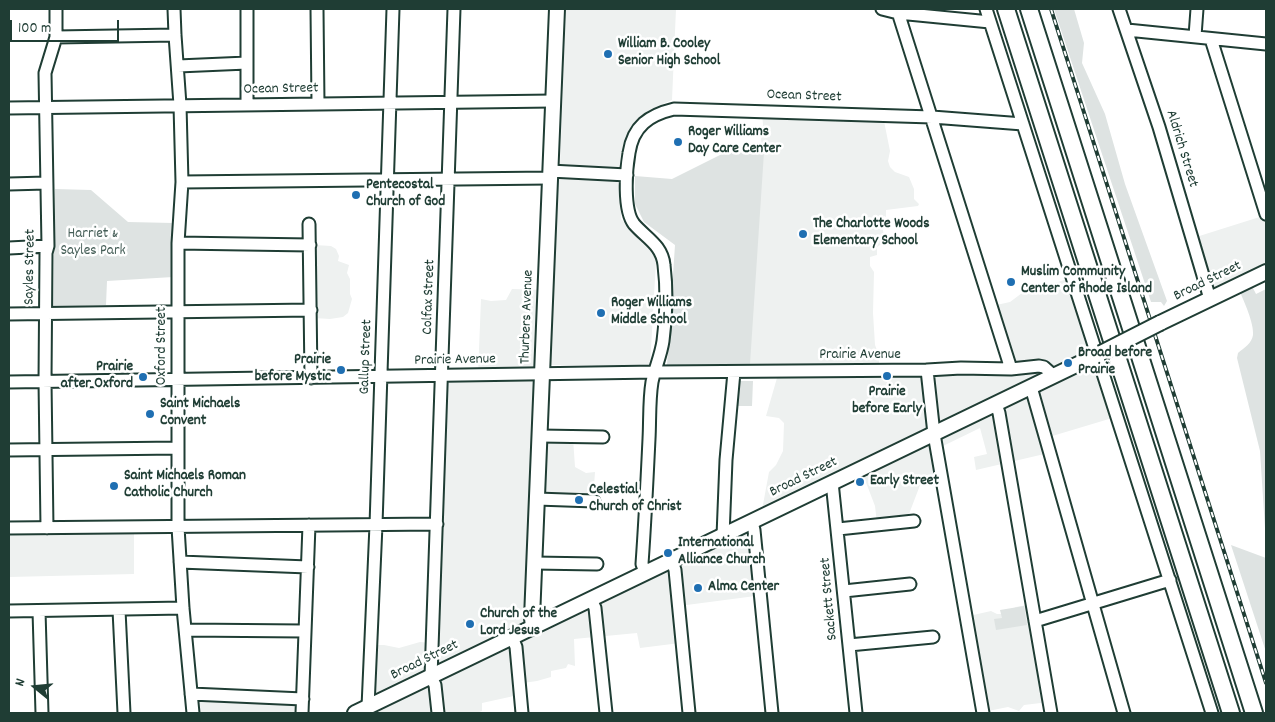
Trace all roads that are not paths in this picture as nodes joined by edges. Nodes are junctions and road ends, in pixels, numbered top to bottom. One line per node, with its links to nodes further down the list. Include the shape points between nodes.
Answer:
1 (56, 9): 19 (street, Sayles Street)
2 (174, 9): 17 (street, Oxford Street)
3 (246, 9): 22 (street)
4 (318, 9): 27 (street)
5 (393, 9): 26 (street, Gallup Street)
6 (454, 9): 24 (street, Colfax Street)
7 (557, 9): 25 (main road, Thurbers Avenue)
8 (882, 9): 14 (street)
9 (986, 9): 15 (street)
10 (1006, 9): 127 (highway)
11 (1029, 9): 128 (highway)
12 (1119, 9): 16 (street, Aldrich Street)
13 (1197, 9): 18 (street)
14 (898, 11): 15 (street); 32 (street)
15 (990, 22): 33 (street)
16 (1127, 30): 18 (street); 48 (street, Aldrich Street)
17 (175, 35): 19 (street); 23 (street, Oxford Street)
18 (1195, 36): 20 (street)
19 (56, 37): 30 (street, Sayles Street, via 45,73)
20 (1211, 39): 21 (street); 41 (street)
21 (1266, 44)
22 (247, 63): 23 (street); 29 (street)
23 (178, 66): 28 (street, Oxford Street)
24 (451, 102): 25 (street, Ocean Street); 26 (street, Ocean Street); 36 (street, Colfax Street)
25 (553, 102): 34 (main road, Thurbers Avenue)
26 (390, 103): 27 (street, Ocean Street); 37 (street, Gallup Street)
27 (318, 104): 29 (street, Ocean Street)
28 (180, 105): 29 (street, Ocean Street); 30 (street, Ocean Street); 38 (street, Oxford Street)
29 (247, 105)
30 (45, 107): 31 (street, Ocean Street); 40 (street, Sayles Street)
31 (9, 108)
32 (932, 117): 33 (street, Ocean Street); 35 (street, Ocean Street, via 674,109 659,112 639,127 629,152); 54 (street)
33 (1023, 124): 53 (street)
34 (550, 174): 35 (street); 36 (street); 58 (main road, Thurbers Avenue)
35 (627, 175): 56 (street, Ocean Street, via 628,212 633,223 659,249 664,264 663,341)
36 (448, 179): 37 (street); 60 (street, Colfax Street)
37 (388, 180): 38 (street); 59 (street, Gallup Street)
38 (182, 182): 43 (street, Oxford Street)
39 (9, 184): 40 (street)
40 (46, 184): 45 (street, Sayles Street)
41 (1266, 214)
42 (309, 224): 44 (street)
43 (178, 244): 44 (street); 50 (street, Oxford Street)
44 (310, 245): 49 (street)
45 (48, 246): 46 (street); 52 (street, Sayles Street)
46 (9, 248)
47 (1266, 272): 48 (main road, Broad Street)
48 (1210, 299): 53 (main road, Broad Street, bridge)
49 (311, 310): 50 (street); 61 (street)
50 (178, 311): 52 (street); 62 (street, Oxford Street)
51 (9, 314): 52 (street)
52 (46, 314): 63 (street, Sayles Street)
53 (1099, 354): 64 (main road, Broad Street); 92 (street)
54 (1016, 368): 55 (street, Prairie Avenue); 64 (street, Prairie Avenue)
55 (927, 370): 57 (street, Prairie Avenue); 67 (street)
56 (656, 372): 57 (street, Prairie Avenue); 58 (street, Prairie Avenue); 91 (street, Ocean Street, via 652,382 642,559)
57 (734, 372): 85 (street)
58 (542, 374): 60 (street, Prairie Avenue); 68 (main road, Thurbers Avenue)
59 (381, 376): 60 (street, Prairie Avenue); 61 (street, Prairie Avenue); 80 (street, Gallup Street)
60 (442, 376): 78 (street, Colfax Street)
61 (311, 378): 62 (street, Prairie Avenue)
62 (179, 380): 63 (street, Prairie Avenue); 70 (street, Oxford Street)
63 (45, 381): 65 (street, Prairie Avenue); 72 (street, Sayles Street)
64 (1042, 381): 66 (main road, Broad Street); 96 (street)
65 (9, 382)
66 (996, 404): 67 (main road, Broad Street); 101 (street)
67 (934, 434): 73 (main road, Broad Street); 123 (street)
68 (540, 436): 69 (street); 74 (main road, Thurbers Avenue)
69 (603, 437)
70 (178, 448): 72 (street); 81 (street, Oxford Street)
71 (9, 450): 72 (street)
72 (46, 450): 83 (street, Sayles Street)
73 (832, 482): 77 (main road, Broad Street); 84 (street, Sackett Street)
74 (537, 499): 75 (street); 88 (main road, Thurbers Avenue)
75 (594, 501)
76 (914, 521): 84 (street)
77 (752, 522): 85 (main road, Broad Street); 121 (street)
78 (437, 524): 80 (street); 108 (street, Colfax Street)
79 (309, 525): 80 (street); 81 (street); 90 (street)
80 (376, 525): 111 (street, Gallup Street)
81 (178, 527): 83 (street); 87 (street, Oxford Street)
82 (9, 528): 83 (street)
83 (47, 528)
84 (838, 529): 94 (street, Sackett Street)
85 (723, 536): 86 (main road, Broad Street)
86 (672, 561): 91 (main road, Broad Street); 120 (street)
87 (180, 562): 90 (street); 97 (street, Oxford Street)
88 (534, 563): 89 (street); 102 (main road, Thurbers Avenue)
89 (597, 564)
90 (308, 567): 104 (street)
91 (645, 572): 95 (main road, Broad Street)
92 (1170, 580): 96 (street); 126 (street)
93 (910, 584): 94 (street)
94 (844, 591): 107 (street, Sackett Street)
95 (591, 598): 102 (main road, Broad Street); 119 (street, via 595,608)
96 (1093, 604): 101 (street); 125 (street)
97 (183, 608): 98 (street); 103 (street, Oxford Street)
98 (119, 610): 100 (street); 113 (street)
99 (9, 611): 100 (street)
100 (39, 611): 112 (street)
101 (1034, 621): 124 (street)
102 (533, 626): 105 (main road, Broad Street)
103 (185, 630): 104 (street); 109 (street, Oxford Street)
104 (304, 631): 110 (street)
105 (512, 637): 108 (main road, Broad Street); 118 (street, via 516,647)
106 (933, 637): 107 (street)
107 (849, 645): 122 (street, Sackett Street)
108 (431, 677): 111 (main road, Broad Street); 117 (street, Colfax Street)
109 (191, 694): 110 (street); 114 (street, Oxford Street)
110 (303, 699): 115 (street)
111 (368, 707): 116 (main road, Broad Street)
112 (42, 713)
113 (124, 713)
114 (193, 713)
115 (302, 713)
116 (355, 713)
117 (438, 713)
118 (522, 713)
119 (606, 713)
120 (689, 713)
121 (772, 713)
122 (856, 713)
123 (983, 713)
124 (1051, 713)
125 (1124, 713)
126 (1212, 713)
127 (1231, 713)
128 (1254, 713)

